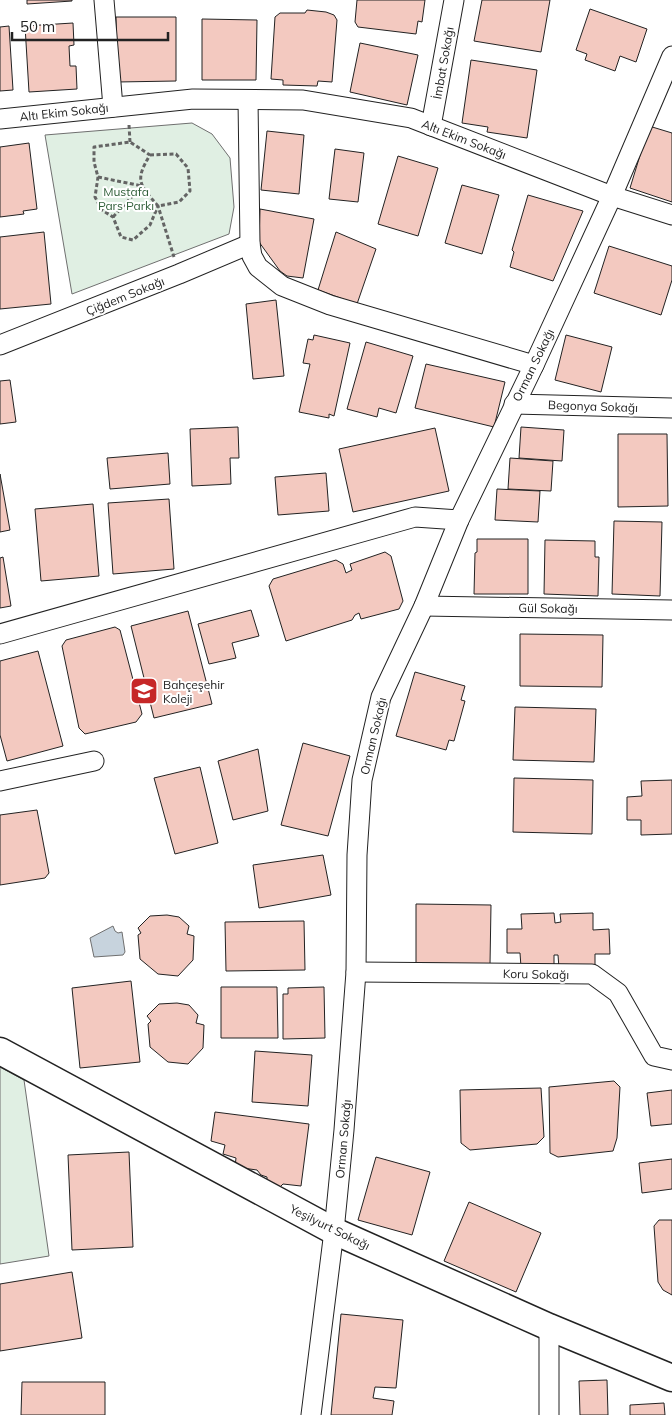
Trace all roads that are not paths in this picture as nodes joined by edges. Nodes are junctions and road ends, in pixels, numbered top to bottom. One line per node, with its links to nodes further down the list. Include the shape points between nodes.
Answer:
1 (104, 0): 5 (street)
2 (454, 0): 7 (street, İmbat Sokağı)
3 (672, 56): 8 (street, Orman Sokağı)
4 (248, 100): 5 (street, Altı Ekim Sokağı, via 193,99); 7 (street, Altı Ekim Sokağı, via 303,100 411,118); 10 (street)
5 (113, 107): 6 (street, Altı Ekim Sokağı)
6 (0, 118)
7 (432, 126): 8 (street, Altı Ekim Sokağı)
8 (612, 196): 9 (street, Altı Ekim Sokağı); 12 (street, Orman Sokağı)
9 (672, 215)
10 (250, 244): 11 (street, Çiğdem Sokağı); 12 (street, via 258,267 282,286 330,305)
11 (0, 345)
12 (534, 365): 13 (street, Orman Sokağı)
13 (514, 404): 14 (street, Begonya Sokağı); 15 (street, Orman Sokağı)
14 (672, 408)
15 (459, 520): 16 (street, Orman Sokağı); 18 (street, via 415,517)
16 (424, 606): 17 (street, Gül Sokağı); 21 (street, Orman Sokağı, via 381,697 362,780 357,855)
17 (672, 610)
18 (0, 634)
19 (94, 761): 20 (street)
20 (0, 780)
21 (356, 972): 23 (street, Koru Sokağı, via 592,974 618,993 654,1056); 24 (street, Orman Sokağı)
22 (0, 1051): 24 (main road, Yeşilyurt Sokağı)
23 (672, 1060)
24 (334, 1231): 25 (main road, Yeşilyurt Sokağı); 27 (street, Orman Sokağı)
25 (549, 1327): 26 (main road, Yeşilyurt Sokağı); 28 (street)
26 (672, 1378)
27 (311, 1415)
28 (549, 1415)

